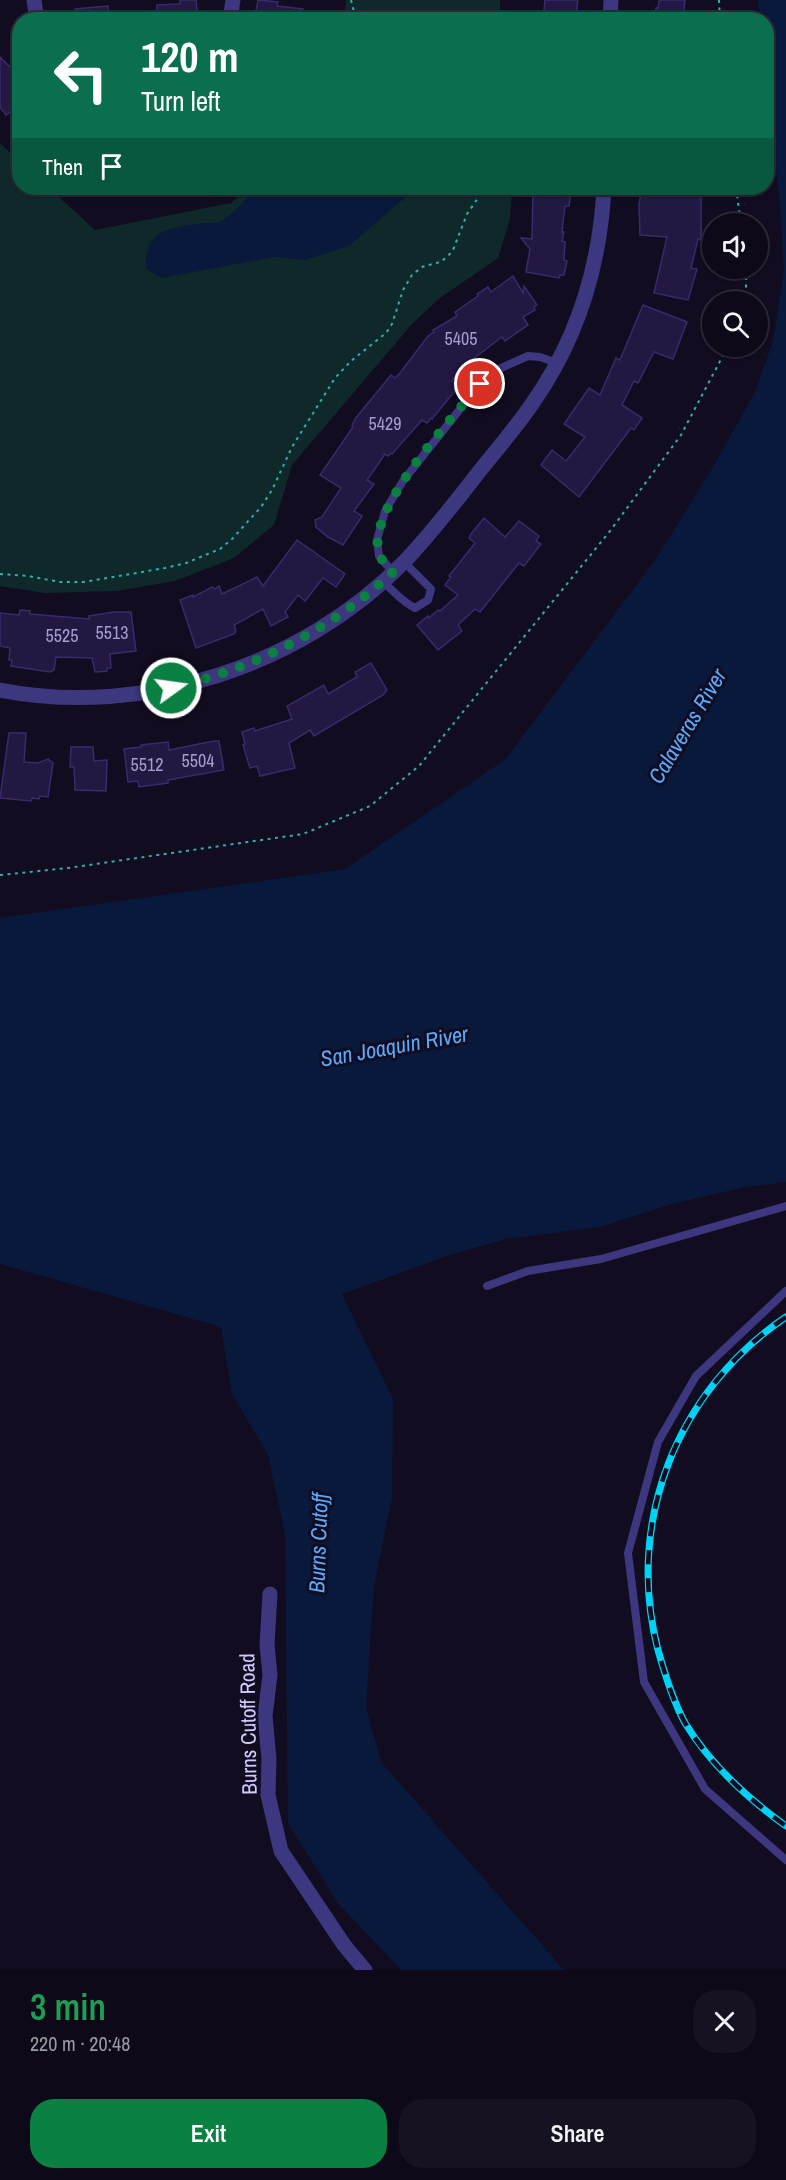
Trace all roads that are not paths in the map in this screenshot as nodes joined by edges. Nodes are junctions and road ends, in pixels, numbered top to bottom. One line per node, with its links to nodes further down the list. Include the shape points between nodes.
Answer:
1 (603, 195): 2 (street, via 594,266 570,338)
2 (556, 363): 3 (street, via 519,422 430,534); 3 (lane, via 528,356 501,368 480,384 403,481 386,511 377,540 379,556)
3 (393, 572): 3 (lane, via 394,591 404,603 415,608 428,600 431,589); 4 (street, via 313,632 259,660 202,680 131,694 90,697)
4 (0, 690)
5 (786, 1206): 6 (lane, via 601,1259 528,1270)
6 (487, 1286)
7 (786, 1291): 9 (lane, via 696,1376 658,1442 628,1553 644,1682 705,1789)
8 (270, 1594): 10 (street, Burns Cutoff Road, via 270,1675 265,1716 268,1795 281,1851)
9 (786, 1860)
10 (365, 1970)

